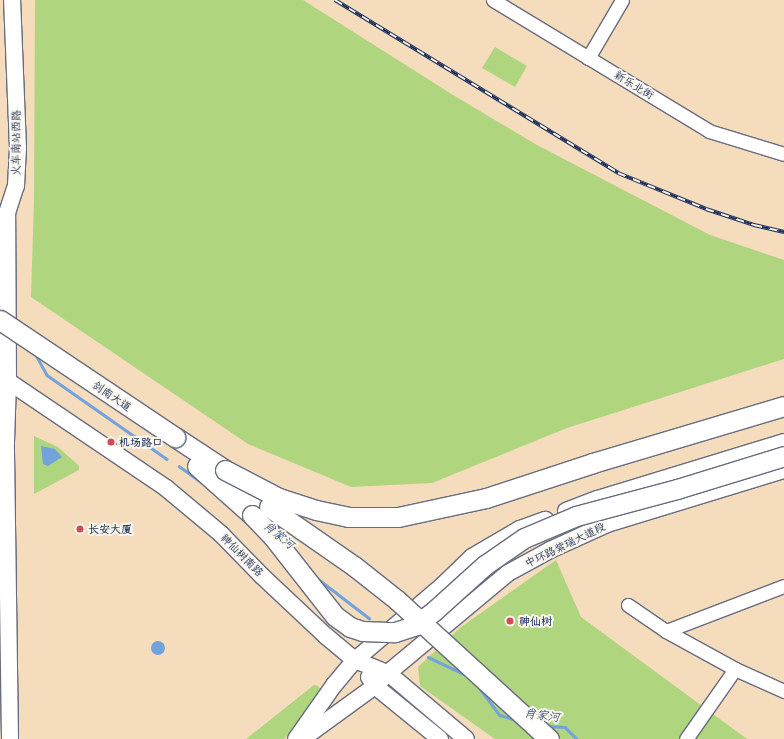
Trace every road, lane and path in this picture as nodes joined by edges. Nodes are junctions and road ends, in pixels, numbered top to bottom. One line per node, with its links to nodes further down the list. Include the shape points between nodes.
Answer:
1 (12, 0): 6 (main road, 火车南站西路, via 18,148 16,186)
2 (493, 0): 4 (street, 新乐北街)
3 (622, 0): 4 (street)
4 (588, 58): 5 (street, 新乐北街, via 709,131)
5 (784, 154)
6 (3, 215): 9 (main road, 火车南站西路)
7 (0, 320): 14 (highway, 剑南大道, bridge)
8 (0, 335): 13 (highway, 剑南大道)
9 (3, 378): 20 (main road, 神仙树南路, via 166,488 221,534 262,576); 25 (main road, 火车南站西路)
10 (784, 406): 14 (highway, bridge, via 486,498 398,517 348,517 316,510 280,498)
11 (784, 442): 20 (main road, via 598,499 520,529 472,557)
12 (784, 456): 13 (highway, bridge, via 677,489 576,516 524,538 485,565 416,625 395,632 362,631 350,627 335,616 273,537)
13 (197, 466): 16 (highway)
14 (225, 470): 16 (highway, bridge)
15 (784, 470): 22 (main road, 中环路紫瑞大道段, via 607,524 550,550 508,573)
16 (269, 507): 30 (highway, bridge, via 354,566 397,600)
17 (784, 586): 19 (street)
18 (628, 605): 19 (street)
19 (666, 631): 21 (street)
20 (355, 660): 22 (main road, 神仙树南路); 23 (main road); 26 (main road)
21 (735, 669): 24 (street); 31 (street)
22 (388, 673): 23 (main road, 中环路紫瑞大道段); 29 (main road, 神仙树南路)
23 (376, 686): 27 (main road, 中环路紫瑞大道段); 28 (main road)
24 (784, 691)
25 (10, 739)
26 (296, 739)
27 (302, 739)
28 (440, 739)
29 (466, 739)
30 (549, 739)
31 (686, 739)

